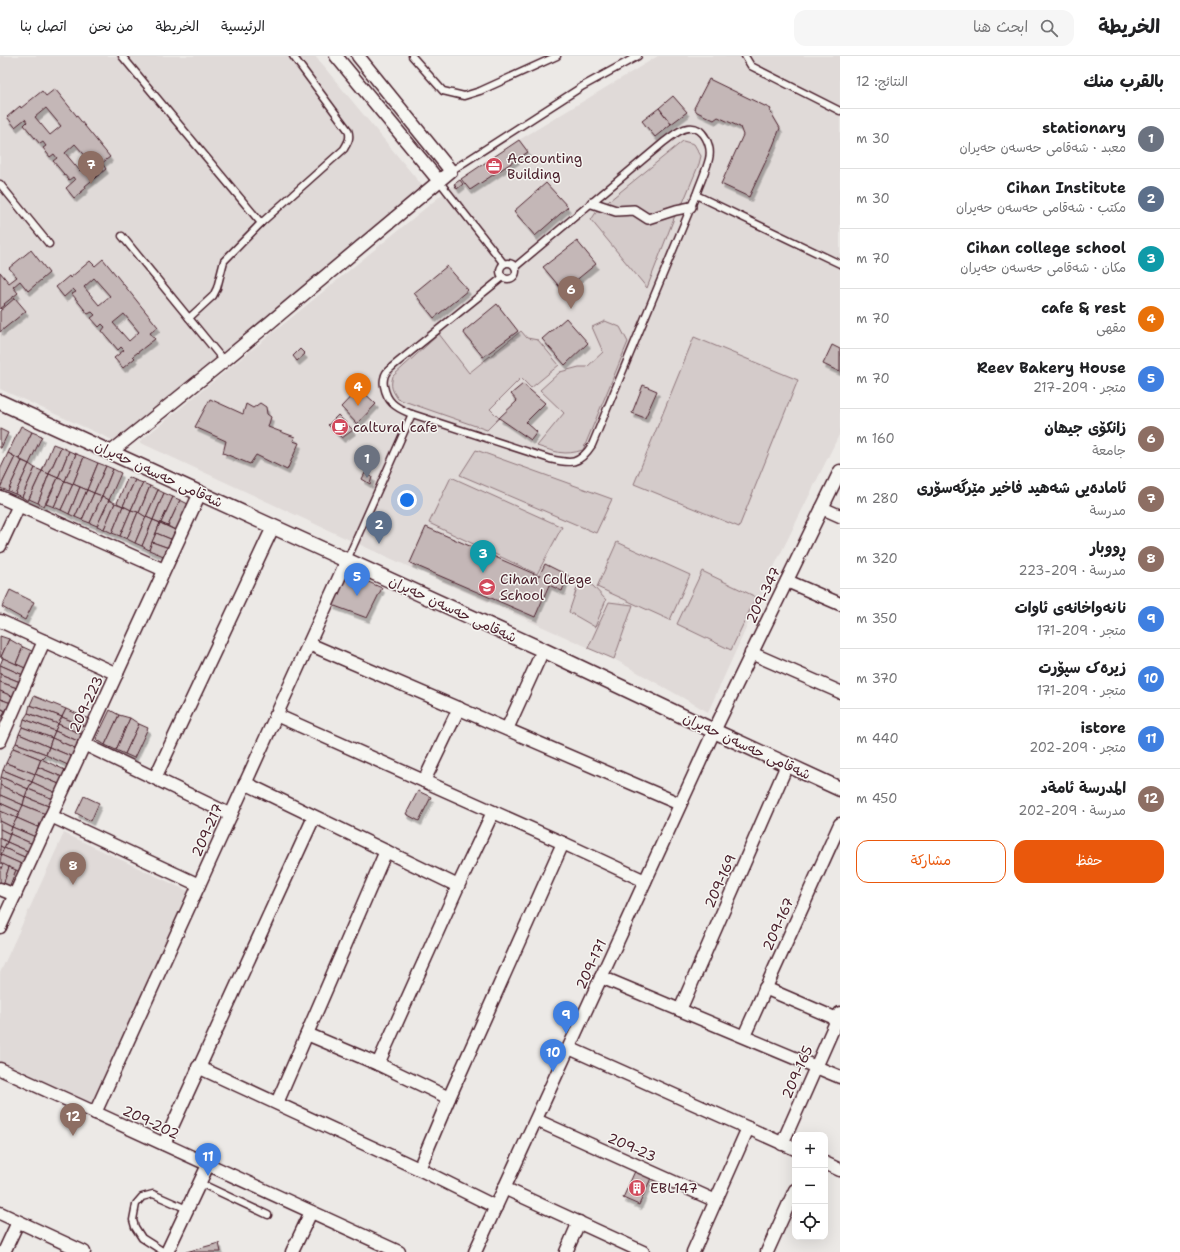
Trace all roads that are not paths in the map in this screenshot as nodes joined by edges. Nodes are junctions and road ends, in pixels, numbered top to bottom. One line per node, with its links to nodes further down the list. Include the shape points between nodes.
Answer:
1 (122, 56): 16 (lane)
2 (293, 56): 16 (lane, via 348,130 349,142)
3 (336, 56): 11 (street)
4 (358, 56): 10 (street)
5 (412, 56): 6 (lane, via 443,91 464,96)
6 (557, 56)
7 (638, 56): 10 (lane, via 583,86)
8 (745, 56): 9 (lane, via 751,66)
9 (840, 111)
10 (451, 171): 11 (street)
11 (438, 181): 19 (lane); 24 (street)
12 (0, 184): 18 (lane)
13 (696, 195): 14 (lane, via 710,150 703,134 689,127 664,142); 15 (lane); 20 (lane)
14 (592, 203): 15 (street, via 616,211 634,210 648,219); 21 (lane)
15 (691, 208): 26 (lane, via 592,445 581,459 569,463 561,462)
16 (262, 223): 23 (lane, via 224,261 213,296)
17 (122, 236): 23 (lane)
18 (49, 244)
19 (504, 264): 21 (lane, via 512,264); 22 (lane, via 500,270)
20 (840, 264)
21 (515, 267): 22 (lane, via 516,273 513,277)
22 (503, 277): 26 (lane, via 385,374 387,397 399,409)
23 (189, 318): 24 (lane)
24 (224, 361): 27 (street)
25 (0, 402): 27 (street, شەقامی حەسەن حەیران)
26 (412, 414): 36 (lane)
27 (111, 452): 29 (street, شەقامی حەسەن حەیران)
28 (840, 471): 32 (street, 209-347)
29 (200, 493): 34 (street, شەقامی حەسەن حەیران); 37 (street, 209-223)
30 (0, 497): 31 (street)
31 (19, 505): 35 (street); 37 (street)
32 (822, 508): 33 (street); 38 (street, 209-347)
33 (840, 516)
34 (273, 527): 36 (street, شەقامی حەسەن حەیران); 54 (street)
35 (0, 546)
36 (347, 560): 42 (street, 209-217); 43 (street, شەقامی حەسەن حەیران)
37 (164, 570): 45 (street, 209-223)
38 (787, 580): 39 (street); 44 (street, 209-347)
39 (840, 604)
40 (0, 621): 41 (street)
41 (44, 641): 45 (street); 51 (street)
42 (309, 644): 47 (street); 48 (street, 209-217)
43 (543, 650): 49 (street); 50 (street, شەقامی حەسەن حەیران)
44 (751, 653): 46 (street); 50 (street, 209-347)
45 (116, 674): 52 (street, 209-223)
46 (840, 692)
47 (459, 708): 49 (street); 55 (street)
48 (276, 715): 55 (street); 56 (street, 209-217)
49 (506, 729): 58 (street)
50 (714, 731): 53 (street, شەقامی حەسەن حەیران); 58 (street, 209-171)
51 (0, 741)
52 (84, 744): 54 (street); 61 (street, 209-223)
53 (787, 765): 57 (street, شەقامی حەسەن حەیران); 74 (street, 209-169)
54 (155, 778): 60 (street)
55 (424, 781): 59 (street)
56 (245, 783): 60 (street, 209-217); 62 (street)
57 (840, 788)
58 (680, 804): 66 (street, 209-171)
59 (493, 812): 64 (street); 68 (street)
60 (231, 815): 67 (street, 209-217)
61 (51, 816): 67 (street); 70 (street, 209-223)
62 (314, 816): 65 (street); 80 (street)
63 (840, 824): 73 (street, 209-167)
64 (563, 843): 66 (street); 84 (street)
65 (386, 851): 68 (street); 76 (street)
66 (645, 881): 72 (street, 209-171)
67 (199, 885): 86 (street, 209-217)
68 (458, 886): 79 (street)
69 (0, 889): 70 (street)
70 (15, 895): 71 (street, 209-223)
71 (0, 927)
72 (601, 977): 74 (street); 78 (street, 209-171)
73 (765, 988): 75 (street); 77 (street, 209-167)
74 (680, 1010): 77 (street)
75 (839, 1016): 81 (street, 209-165)
76 (307, 1034): 79 (street); 85 (street)
77 (744, 1036): 81 (street)
78 (569, 1048): 87 (street, 209-171); 88 (street)
79 (378, 1064): 84 (street)
80 (198, 1067): 85 (street); 89 (street)
81 (816, 1067): 83 (street); 90 (street, 209-165)
82 (0, 1069): 86 (street, 209-202)
83 (840, 1077)
84 (449, 1098): 94 (street)
85 (276, 1103): 94 (street)
86 (95, 1113): 89 (street, 209-202)
87 (536, 1120): 97 (street, 209-171); 99 (street, 209-23)
88 (748, 1128): 90 (street); 99 (street)
89 (164, 1144): 93 (street, 209-202)
90 (782, 1144): 91 (street)
91 (792, 1149)
92 (828, 1164): 95 (street)
93 (208, 1165): 96 (street); 102 (street, 209-202)
94 (419, 1169): 100 (street)
95 (840, 1170)
96 (200, 1183): 101 (street); 104 (lane)
97 (504, 1188): 100 (street, 209-171); 106 (street)
98 (792, 1197): 117 (street)
99 (716, 1201): 116 (street)
100 (496, 1207): 113 (street, 209-171)
101 (187, 1209): 110 (street); 110 (lane, via 153,1194 142,1197 136,1204 133,1220 135,1228 142,1238)
102 (311, 1212): 107 (street, 209-202); 111 (street)
103 (0, 1214): 105 (street)
104 (268, 1215)
105 (18, 1222): 108 (street); 109 (street)
106 (579, 1222): 114 (street); 115 (street)
107 (383, 1249): 112 (street, 209-202)
108 (4, 1252)
109 (84, 1252)
110 (166, 1252)
111 (292, 1252)
112 (399, 1252)
113 (475, 1252)
114 (566, 1252)
115 (643, 1252)
116 (693, 1252)
117 (767, 1252)

